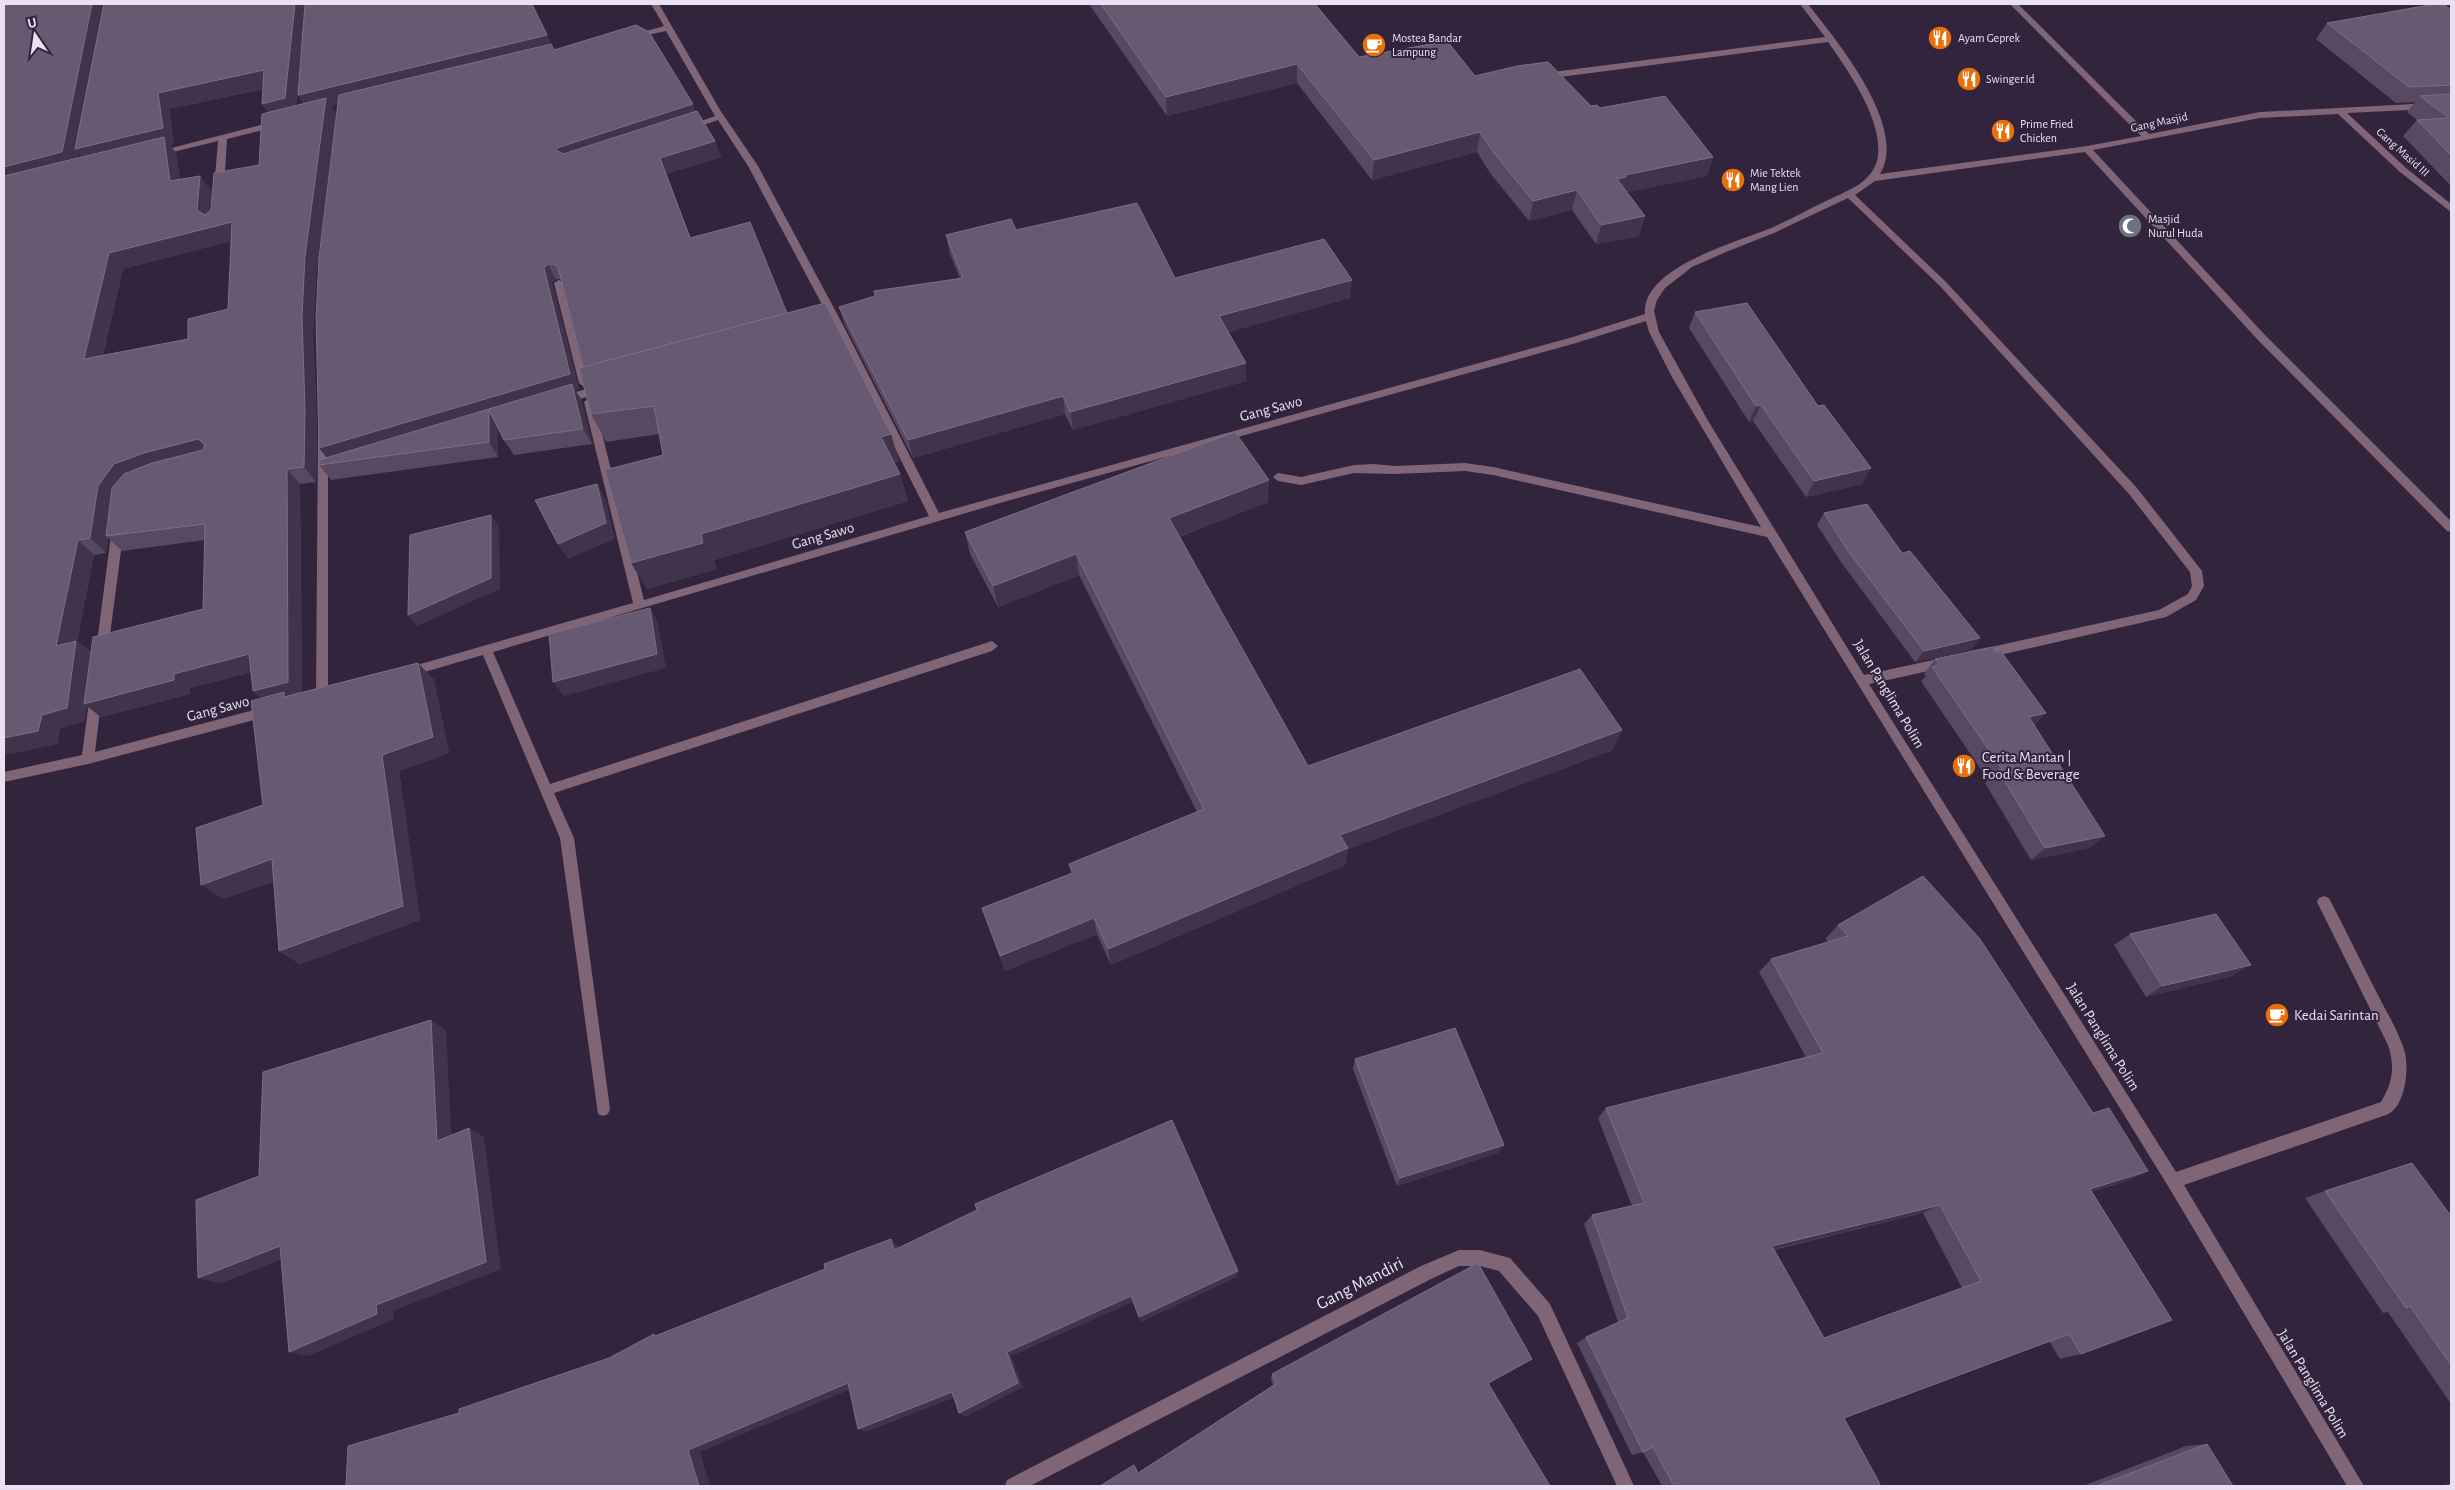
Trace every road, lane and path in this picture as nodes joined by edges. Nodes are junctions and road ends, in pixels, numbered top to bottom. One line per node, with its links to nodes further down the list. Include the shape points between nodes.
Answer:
1 (655, 4): 4 (street)
2 (1804, 4): 5 (street)
3 (2014, 4): 14 (street)
4 (667, 28): 6 (street); 10 (street)
5 (1830, 38): 7 (street); 17 (street, via 1870,102 1880,127 1883,149 1880,168)
6 (620, 39)
7 (1538, 77)
8 (2451, 105): 9 (street, Gang Masjid)
9 (2339, 110): 14 (street, Gang Masjid, via 2239,118); 20 (street, Gang Masid III)
10 (720, 117): 12 (street); 29 (street, via 753,166 833,327)
11 (282, 122): 13 (street)
12 (682, 129)
13 (223, 137): 16 (street); 19 (street)
14 (2147, 137): 15 (street, Gang Masjid)
15 (2087, 149): 17 (street, Gang Masjid); 30 (street, via 2261,337)
16 (147, 156)
17 (1873, 178): 18 (street)
18 (1849, 194): 22 (street, via 1710,255 1672,276 1650,300); 38 (street, via 1943,284 2133,491 2196,571 2198,586 2192,597 2162,614)
19 (219, 196)
20 (2451, 210)
21 (559, 283): 24 (street)
22 (1649, 316): 29 (street, Gang Sawo, via 1576,340); 31 (street, Jalan Panglima Polim, via 1665,354)
23 (611, 386): 24 (street)
24 (586, 392): 25 (street); 32 (street)
25 (549, 404)
26 (324, 425): 39 (street, via 327,469)
27 (1278, 477): 31 (street, via 1301,480 1354,469 1465,468 1493,471)
28 (120, 511): 35 (street)
29 (936, 519): 32 (street, Gang Sawo)
30 (2451, 528)
31 (1769, 533): 38 (street, Jalan Panglima Polim, via 1823,615)
32 (640, 606): 34 (street, Gang Sawo)
33 (992, 646): 43 (street)
34 (486, 650): 36 (street, Gang Sawo); 43 (street)
35 (101, 660)
36 (395, 676)
37 (98, 680): 41 (street)
38 (1861, 681): 46 (street, Jalan Panglima Polim)
39 (322, 697)
40 (285, 707): 41 (street, Gang Sawo)
41 (88, 759): 42 (street, Gang Sawo)
42 (4, 778)
43 (548, 790): 45 (street, via 567,838)
44 (2324, 902): 46 (street, via 2395,1043 2402,1065 2400,1084 2393,1097 2386,1108)
45 (603, 1109)
46 (2173, 1181): 49 (street, Jalan Panglima Polim)
47 (1013, 1486): 48 (street, Gang Mandiri, via 1459,1258 1480,1258 1504,1264 1544,1310)
48 (1626, 1486)
49 (2356, 1486)

